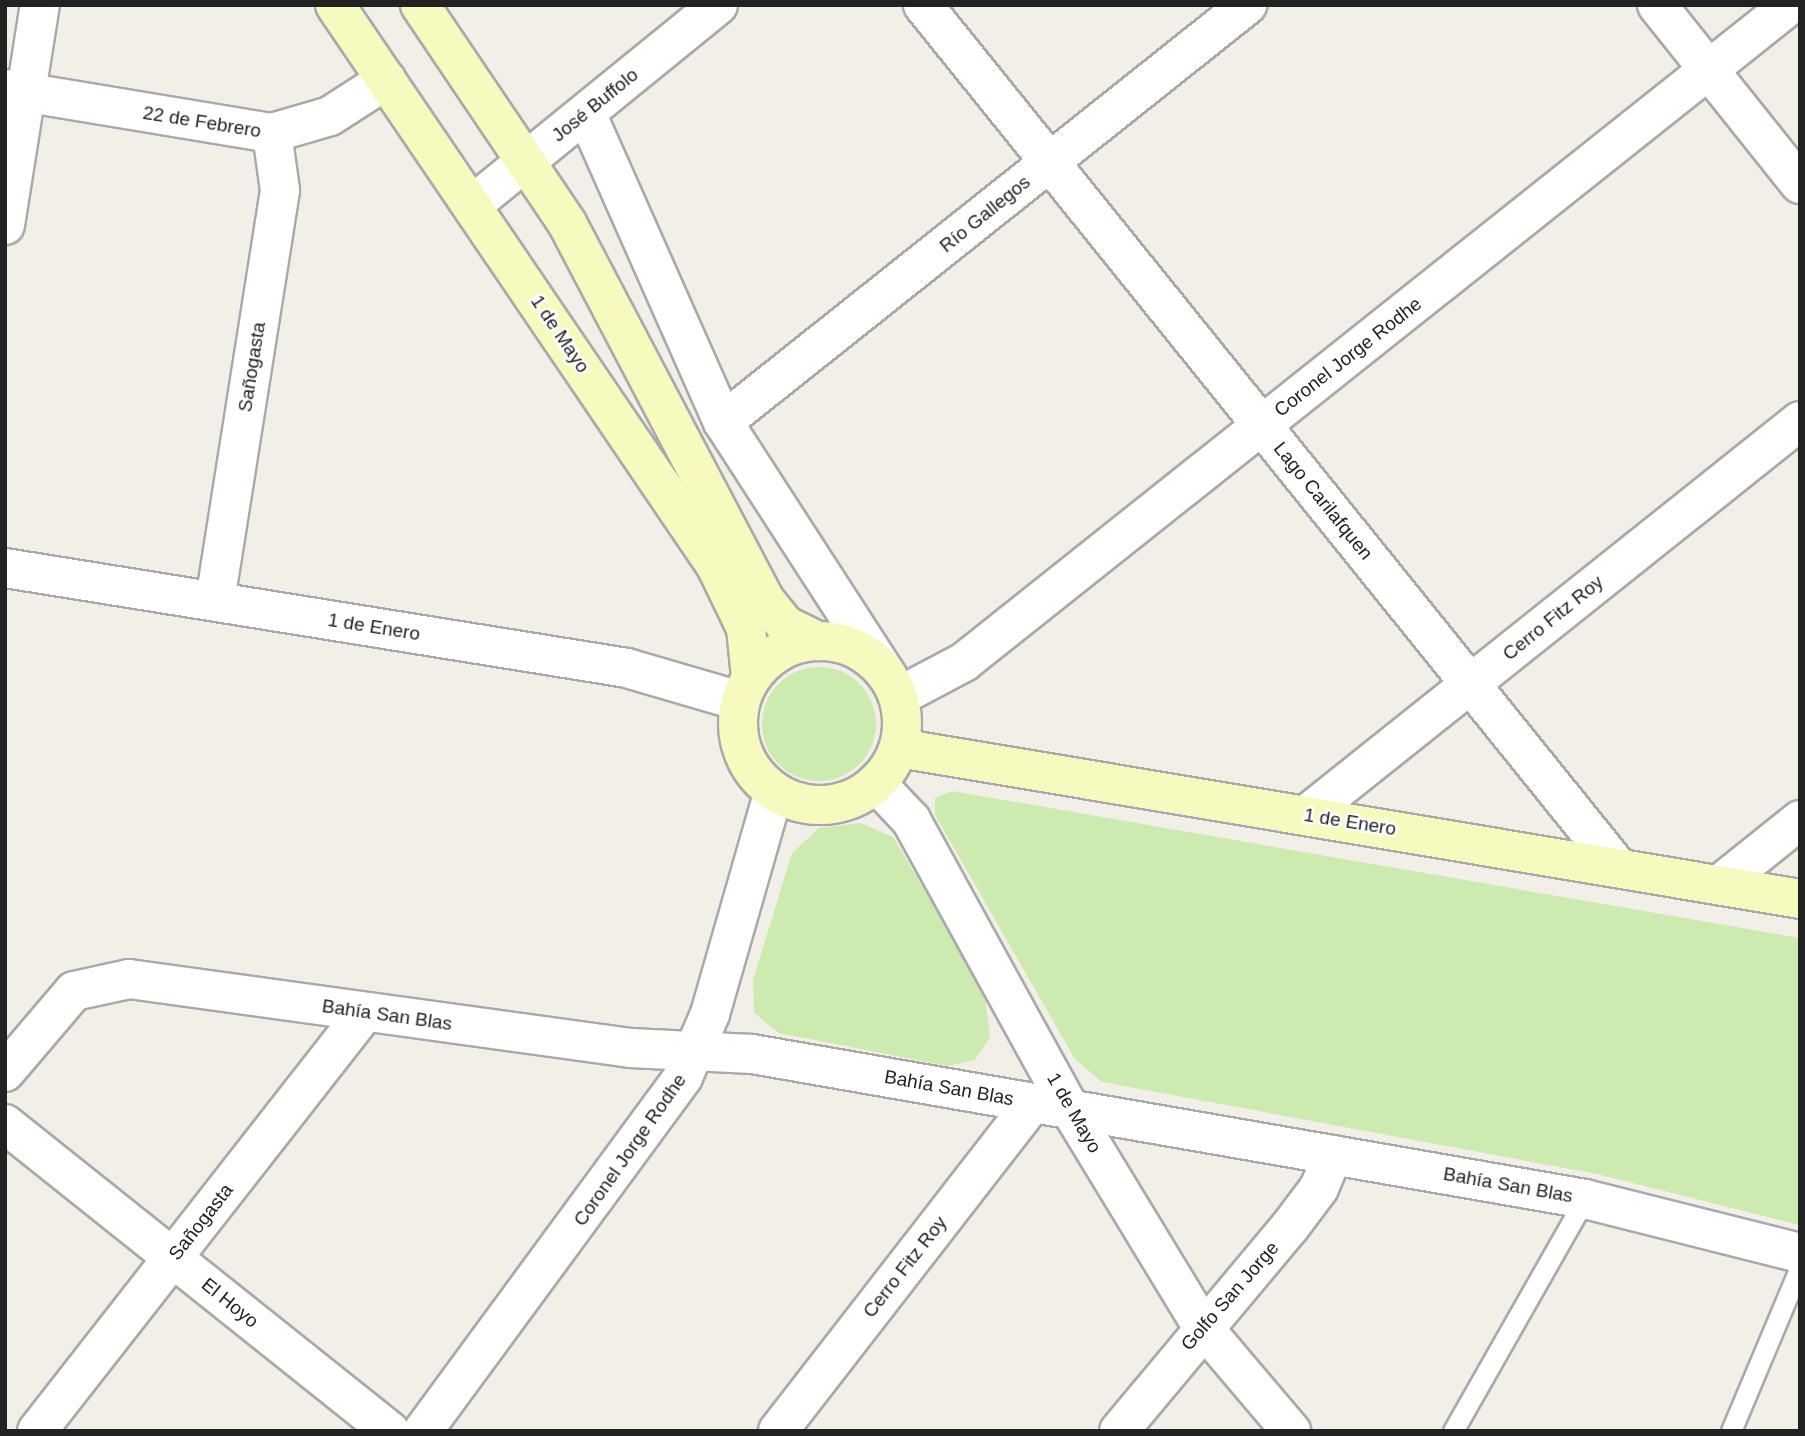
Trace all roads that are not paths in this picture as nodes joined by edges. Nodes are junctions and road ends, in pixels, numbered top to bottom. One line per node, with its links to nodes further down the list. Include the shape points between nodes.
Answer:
1 (40, 5): 11 (street)
2 (335, 5): 10 (main road, 1 de Mayo)
3 (420, 5): 14 (main road)
4 (718, 5): 12 (street, José Buffolo)
5 (923, 5): 15 (street, Lago Carilafquen)
6 (1247, 5): 15 (street, Río Gallegos)
7 (1657, 5): 9 (street)
8 (1790, 5): 9 (street, Coronel Jorge Rodhe)
9 (1709, 70): 16 (street); 21 (street, Coronel Jorge Rodhe)
10 (386, 80): 13 (street, 22 de Febrero, via 330,116); 17 (main road, 1 de Mayo)
11 (16, 91): 13 (street, 22 de Febrero); 18 (street)
12 (586, 113): 14 (street, José Buffolo); 20 (street)
13 (272, 133): 23 (street, Sañogasta, via 280,190)
14 (527, 160): 17 (street, José Buffolo); 24 (main road, via 765,600 785,625)
15 (1050, 162): 20 (street, Río Gallegos); 21 (street, Lago Carilafquen)
16 (1800, 184)
17 (472, 205): 27 (main road, 1 de Mayo, via 728,586 751,647)
18 (5, 225)
19 (1800, 421): 25 (street, Cerro Fitz Roy)
20 (723, 422): 26 (street)
21 (1262, 425): 25 (street, Lago Carilafquen); 26 (street, Coronel Jorge Rodhe, via 954,669)
22 (5, 568): 23 (street, 1 de Enero)
23 (215, 601): 27 (street, 1 de Enero)
24 (818, 641): 26 (main road, via 844,644); 27 (main road, via 792,645)
25 (1471, 684): 31 (street, Cerro Fitz Roy); 33 (street, Lago Carilafquen)
26 (892, 685): 28 (main road)
27 (746, 689): 30 (main road, via 743,752)
28 (899, 748): 29 (main road); 31 (main road, 1 de Enero)
29 (876, 783): 30 (main road, via 842,803 820,806); 40 (street, 1 de Mayo, via 911,820)
30 (774, 792): 37 (street, Coronel Jorge Rodhe)
31 (1306, 815): 33 (main road, 1 de Enero)
32 (1800, 820): 34 (street)
33 (1618, 866): 34 (main road, 1 de Enero)
34 (1719, 885): 35 (main road, 1 de Enero)
35 (1800, 899)
36 (365, 1012): 37 (street, Bahía San Blas, via 631,1048); 38 (street, Bahía San Blas, via 129,979 90,983 62,1001); 45 (street, Sañogasta)
37 (697, 1048): 39 (street, Bahía San Blas); 50 (street, Coronel Jorge Rodhe, via 666,1105)
38 (5, 1072)
39 (1032, 1103): 40 (street, Bahía San Blas); 51 (street, Cerro Fitz Roy)
40 (1070, 1109): 42 (street, Bahía San Blas); 47 (street, 1 de Mayo)
41 (5, 1124): 45 (street, El Hoyo)
42 (1333, 1155): 43 (street, Bahía San Blas); 47 (street, Golfo San Jorge, via 1297,1218)
43 (1585, 1199): 44 (street, Bahía San Blas); 54 (lane)
44 (1800, 1253)
45 (173, 1258): 48 (street, Sañogasta); 49 (street, El Hoyo)
46 (1800, 1267): 55 (lane)
47 (1202, 1326): 52 (street, Golfo San Jorge); 53 (street, 1 de Mayo)
48 (37, 1431)
49 (389, 1431)
50 (423, 1431)
51 (778, 1431)
52 (1119, 1431)
53 (1291, 1431)
54 (1453, 1431)
55 (1731, 1431)

